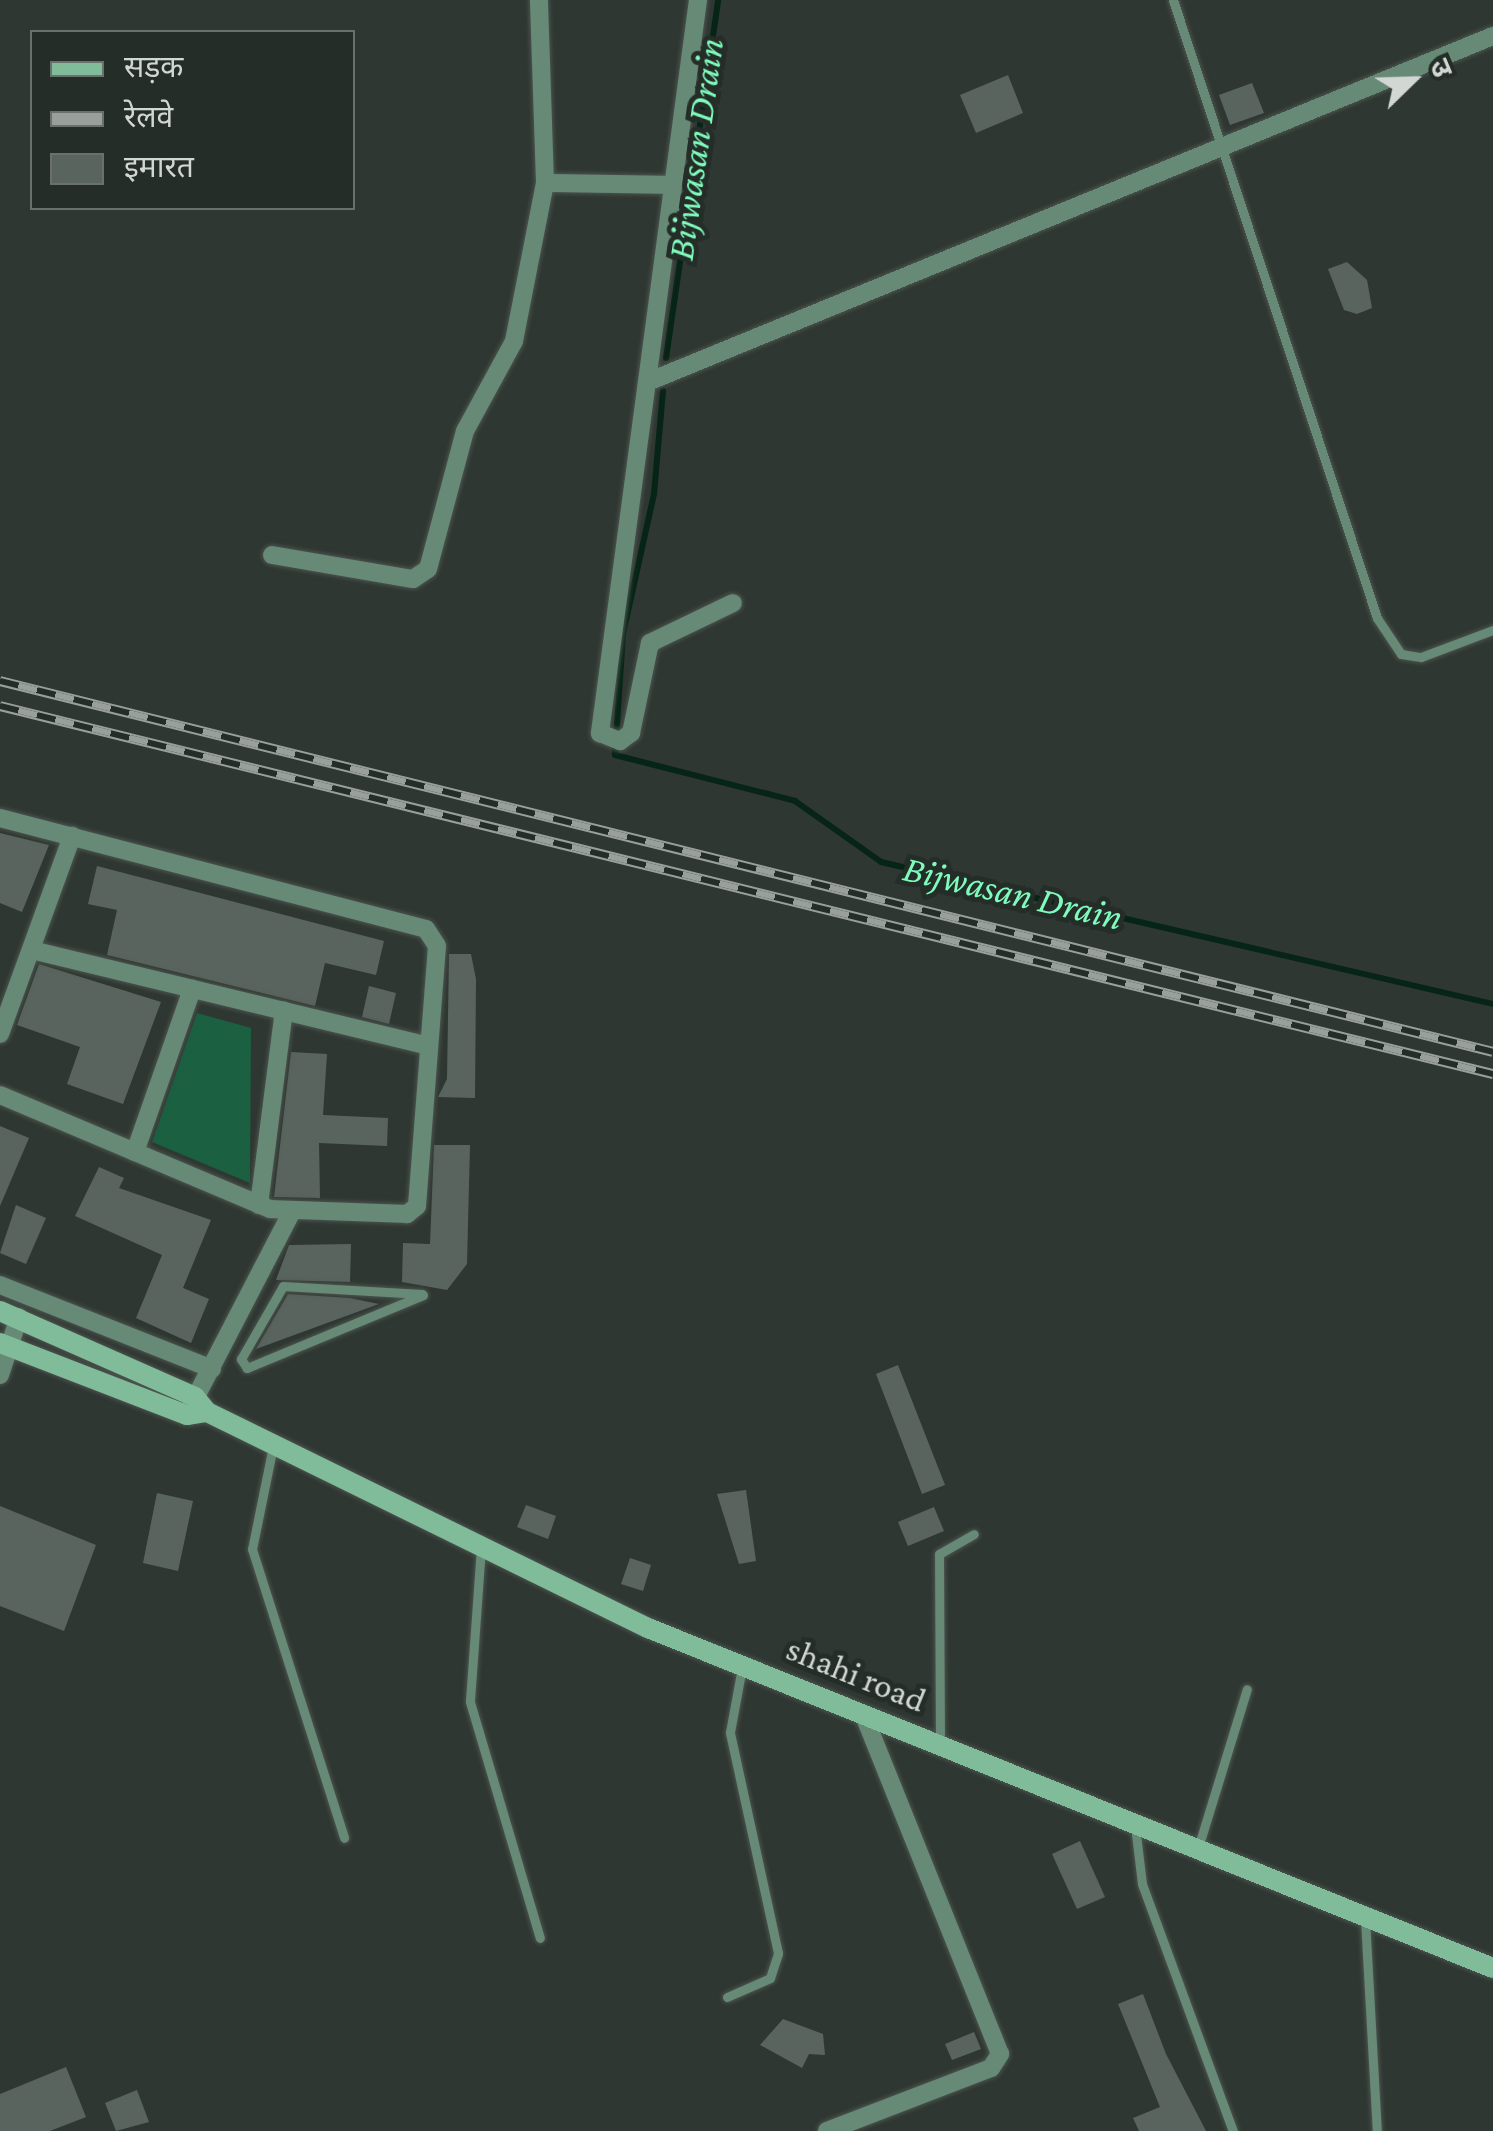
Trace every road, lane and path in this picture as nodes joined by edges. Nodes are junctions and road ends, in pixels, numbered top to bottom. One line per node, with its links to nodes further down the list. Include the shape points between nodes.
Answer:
1 (540, 0): 6 (street)
2 (698, 0): 7 (street)
3 (1174, 0): 5 (lane)
4 (1493, 36): 5 (street)
5 (1221, 148): 8 (street); 11 (lane, via 1387,636 1401,654 1421,657)
6 (545, 184): 7 (street); 9 (street, via 514,341 465,431 428,568 413,579)
7 (669, 184): 8 (street)
8 (650, 381): 10 (street, via 597,726 616,740 632,728 650,643)
9 (272, 555)
10 (733, 603)
11 (1493, 630)
12 (0, 818): 13 (street)
13 (72, 836): 14 (street); 18 (street, via 431,932)
14 (32, 950): 15 (street); 17 (street)
15 (192, 989): 16 (street); 20 (street)
16 (284, 1011): 18 (street); 21 (street)
17 (0, 1034)
18 (429, 1046): 22 (street, via 414,1211)
19 (0, 1094): 20 (street)
20 (135, 1152): 21 (street)
21 (259, 1205): 22 (street)
22 (292, 1211): 25 (street)
23 (0, 1285): 28 (street)
24 (10, 1314): 26 (street); 30 (street)
25 (227, 1339): 27 (lane); 28 (street)
26 (5, 1344): 29 (street); 30 (street)
27 (246, 1348): 27 (lane, via 282,1286 423,1296 257,1368 242,1362)
28 (212, 1368): 30 (street)
29 (0, 1374)
30 (196, 1408): 31 (street, shahi road)
31 (274, 1443): 33 (street, shahi road); 39 (lane, via 252,1549)
32 (974, 1534): 37 (lane, via 939,1554)
33 (480, 1547): 34 (street, shahi road); 42 (lane, via 470,1702)
34 (742, 1664): 36 (street, shahi road); 44 (lane, via 730,1732 778,1952 770,1978)
35 (1248, 1689): 40 (lane)
36 (863, 1713): 37 (street, shahi road); 45 (street, via 1000,2054 990,2068)
37 (940, 1744): 38 (street, shahi road)
38 (1135, 1823): 40 (street, shahi road); 46 (lane, via 1142,1884)
39 (344, 1838)
40 (1198, 1848): 41 (street, shahi road)
41 (1365, 1916): 43 (street, shahi road); 47 (lane)
42 (540, 1938)
43 (1493, 1968)
44 (726, 1998)
45 (827, 2131)
46 (1233, 2131)
47 (1377, 2131)

